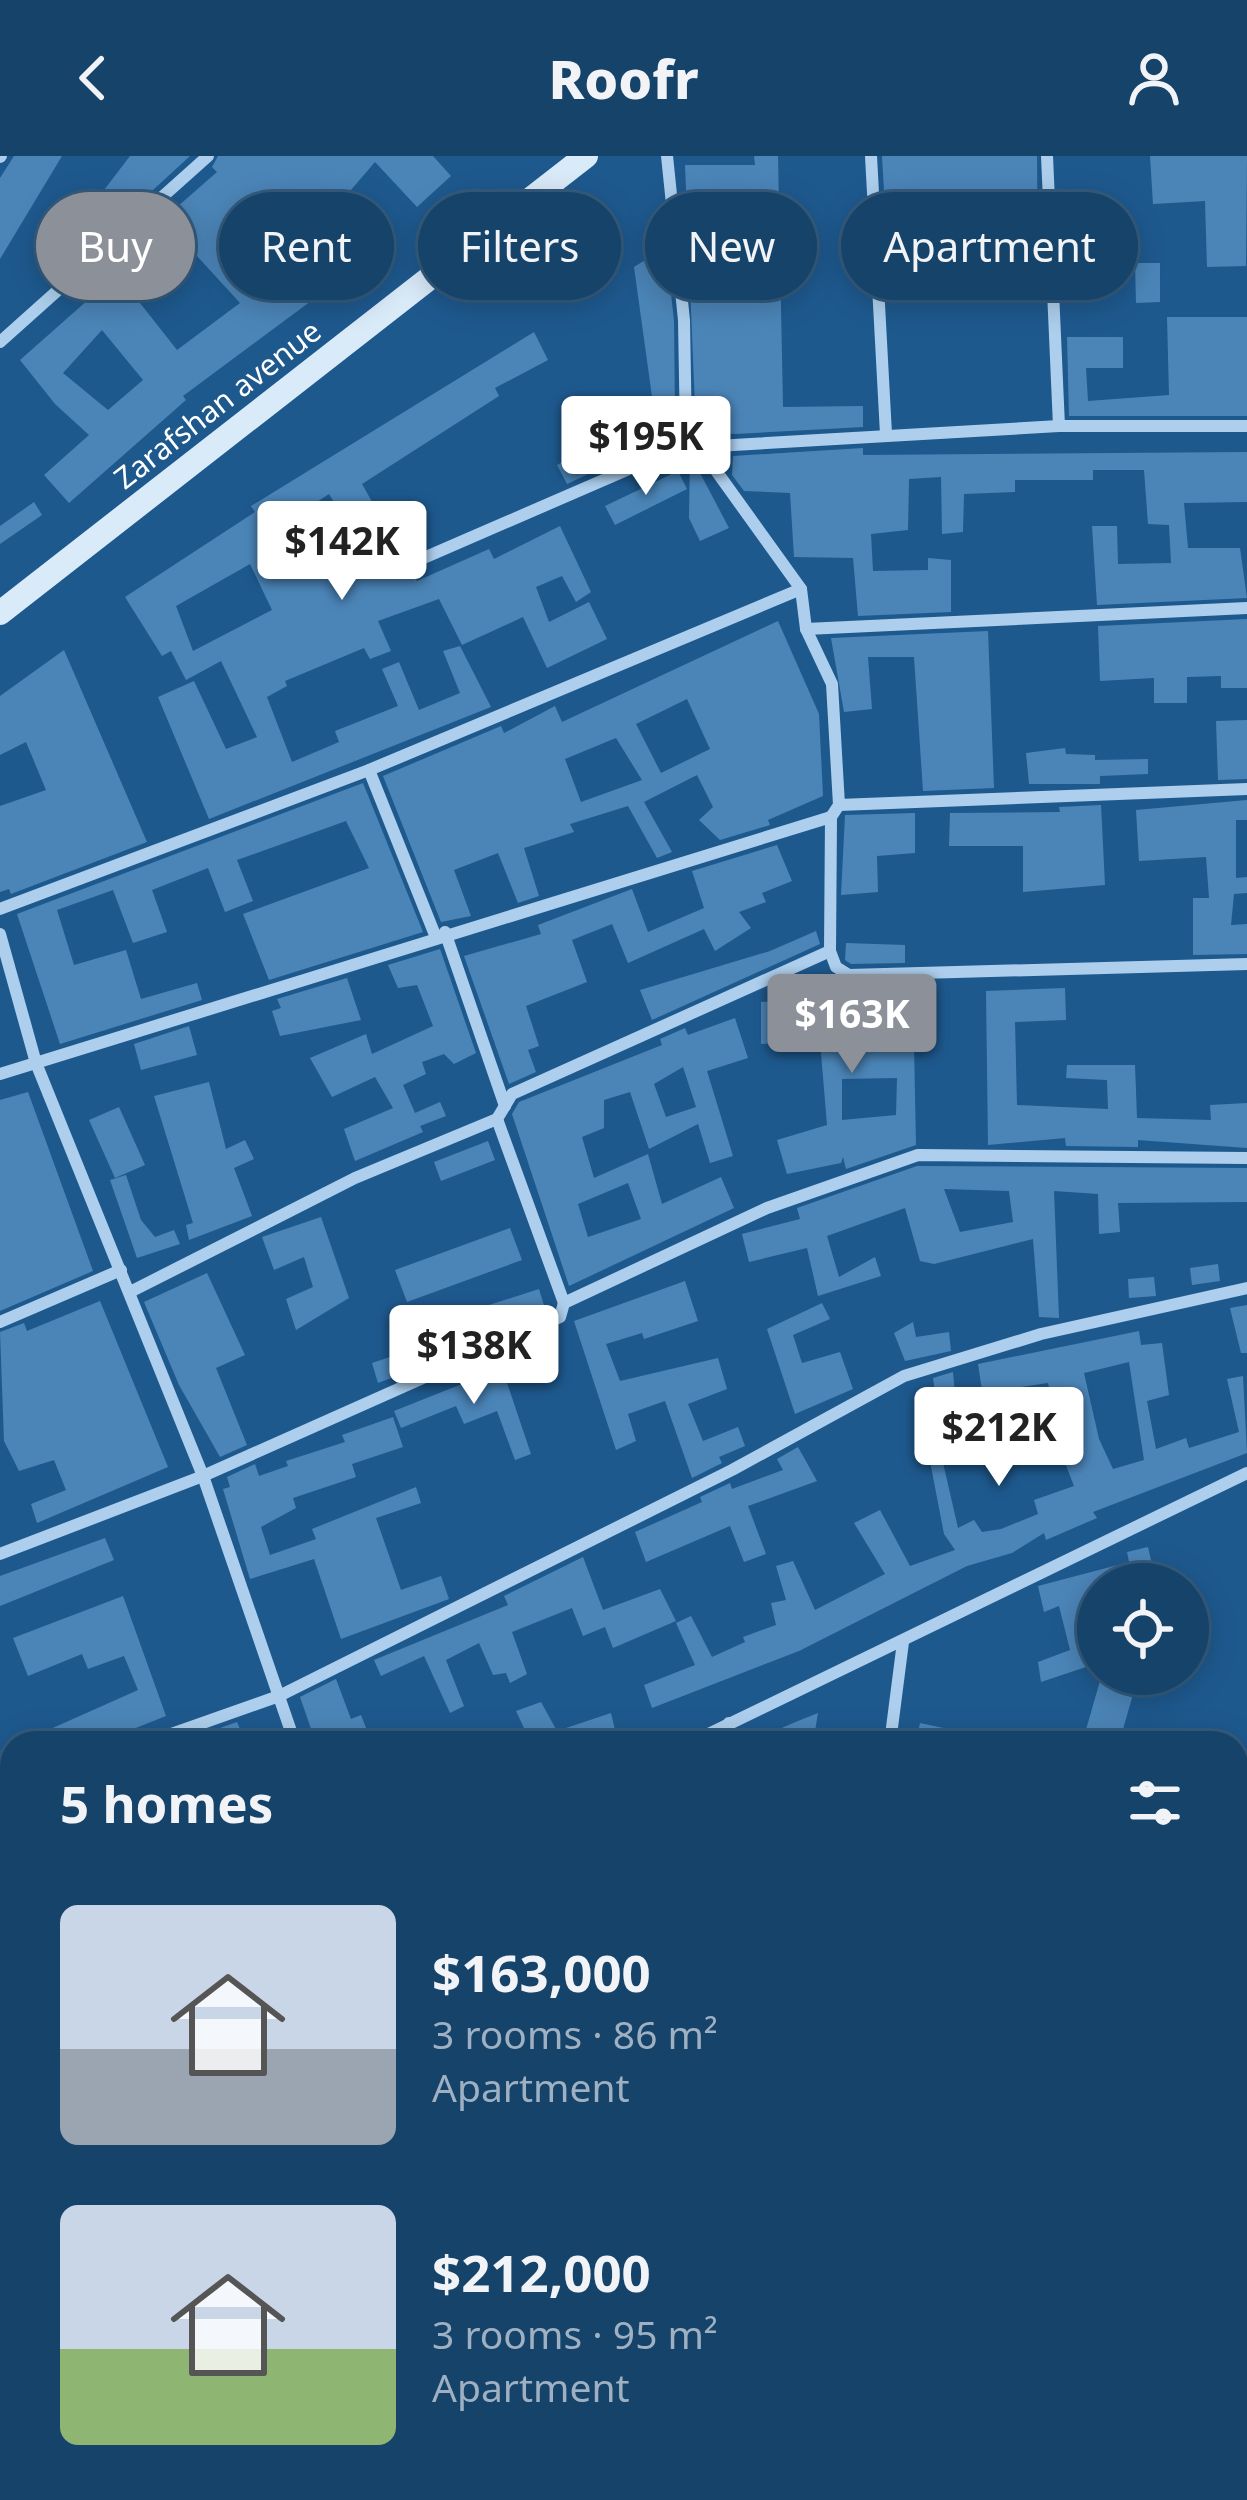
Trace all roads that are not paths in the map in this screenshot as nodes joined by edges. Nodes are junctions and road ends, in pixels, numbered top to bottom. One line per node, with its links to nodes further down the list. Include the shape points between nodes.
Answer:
1 (208, 156): 6 (street)
2 (586, 156): 14 (main road, Zarafshan avenue)
3 (667, 156): 10 (street)
4 (872, 156): 9 (street)
5 (1048, 156): 7 (street)
6 (0, 342)
7 (1059, 426): 8 (street); 9 (street)
8 (1247, 427)
9 (886, 434): 10 (street)
10 (694, 445): 11 (street); 12 (street)
11 (419, 560)
12 (800, 589): 15 (street); 16 (street)
13 (1247, 608): 15 (street)
14 (0, 614)
15 (806, 628): 18 (street, via 832,684)
16 (369, 770): 19 (street); 21 (street)
17 (1247, 789): 18 (street)
18 (835, 811): 21 (street); 22 (street)
19 (0, 908)
20 (0, 934): 24 (street)
21 (440, 934): 24 (street); 26 (street)
22 (830, 951): 23 (street, via 849,975); 26 (street, via 512,1094)
23 (1247, 964)
24 (36, 1064): 25 (street); 28 (street)
25 (0, 1074)
26 (501, 1113): 30 (street); 31 (street)
27 (1247, 1158): 31 (street, via 918,1154 766,1208)
28 (122, 1270): 30 (street); 32 (street)
29 (1247, 1288): 37 (street, via 1041,1334 904,1376)
30 (130, 1292): 34 (street)
31 (564, 1303): 34 (street, via 560,1317)
32 (0, 1322)
33 (1247, 1473): 36 (street)
34 (203, 1476): 35 (street); 37 (street)
35 (0, 1553)
36 (903, 1642): 38 (street); 43 (street)
37 (279, 1696): 39 (street); 40 (street)
38 (729, 1724): 41 (street); 42 (street)
39 (180, 1731)
40 (291, 1731)
41 (715, 1731)
42 (727, 1731)
43 (892, 1731)

